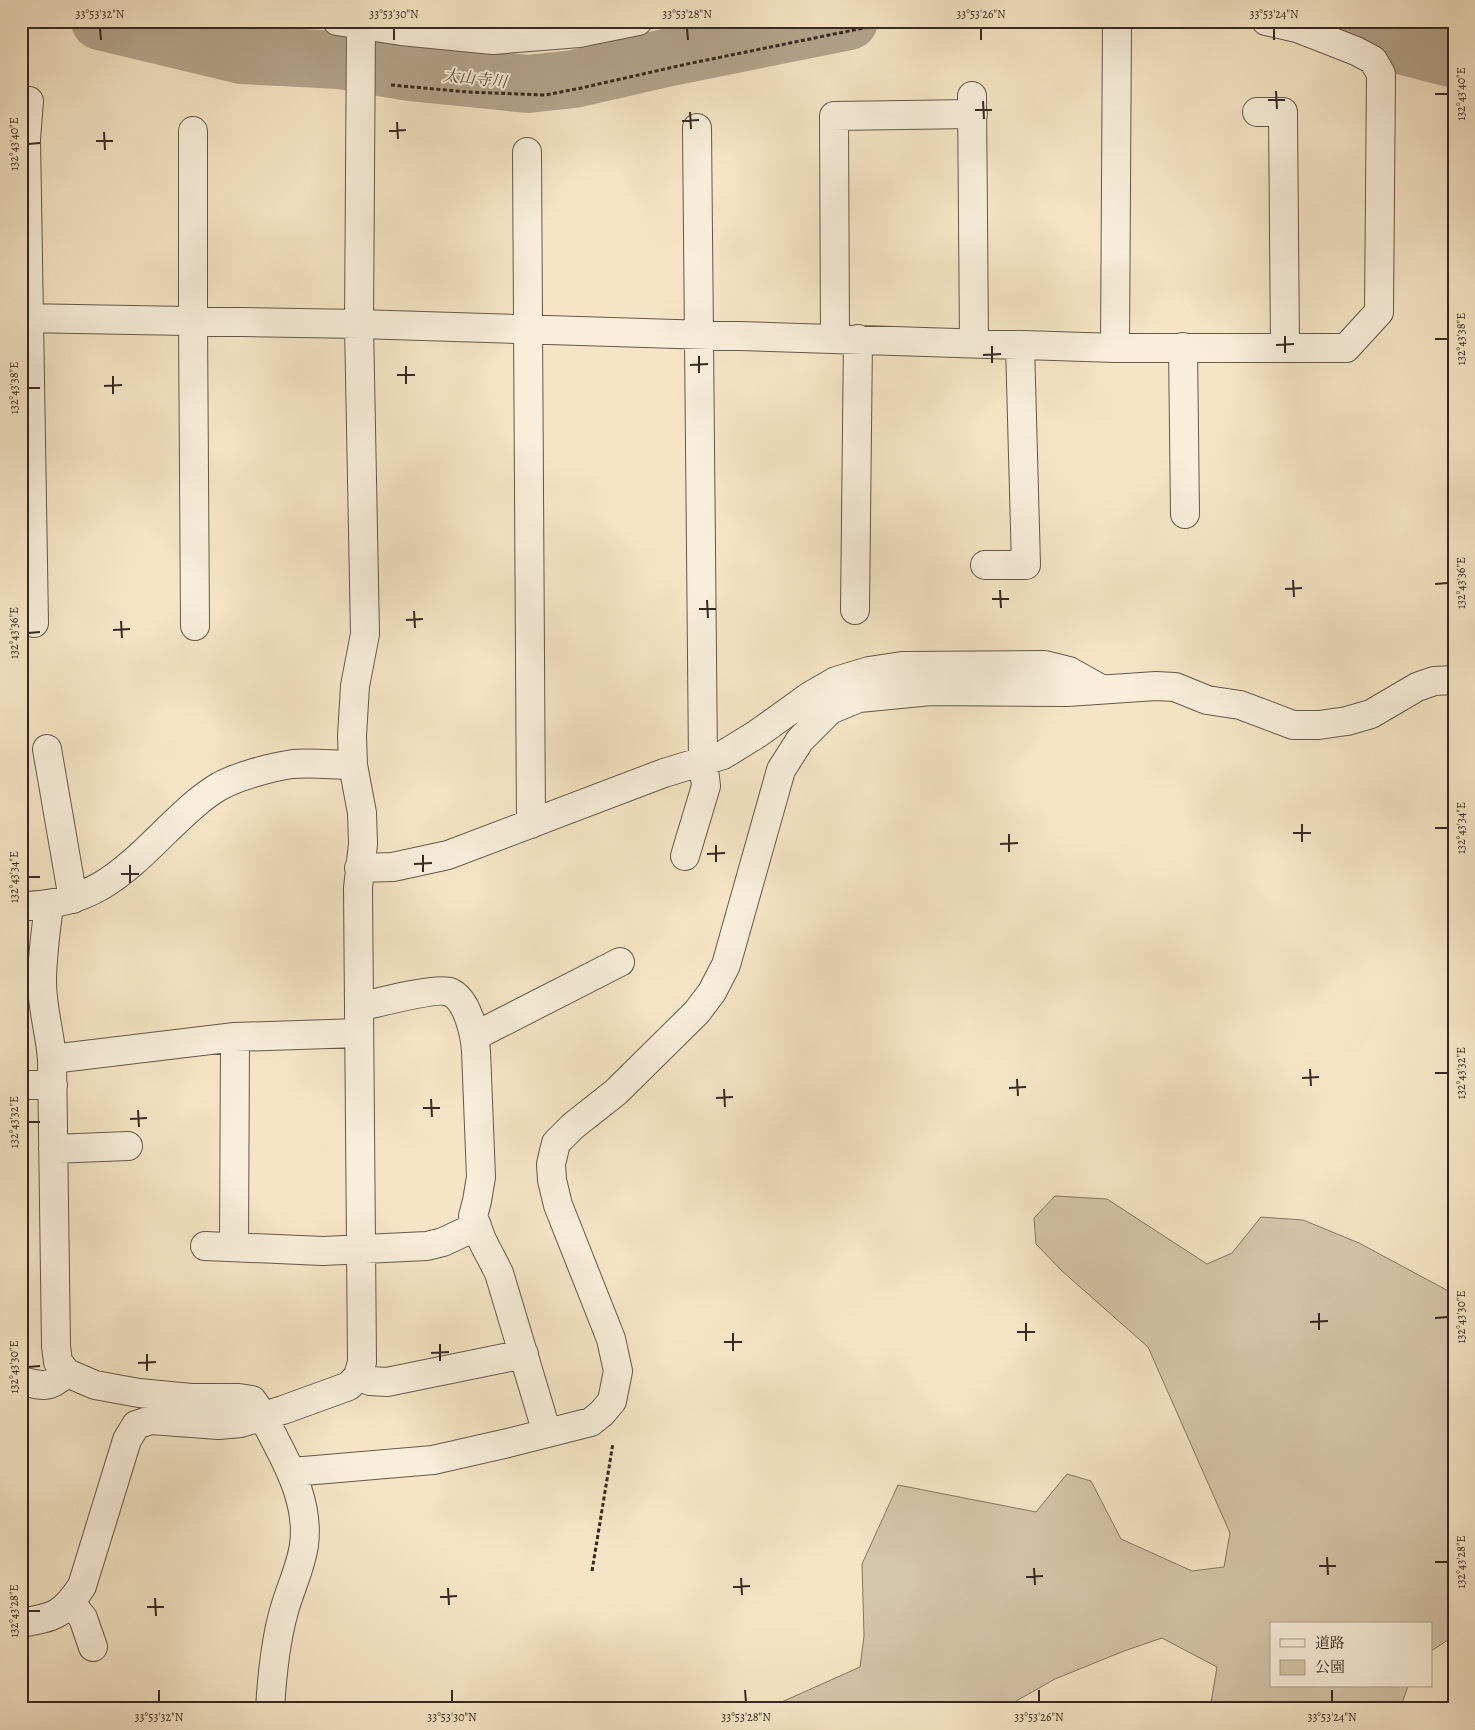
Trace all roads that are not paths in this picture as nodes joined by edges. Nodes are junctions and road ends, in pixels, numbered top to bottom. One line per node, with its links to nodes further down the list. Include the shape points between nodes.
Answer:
1 (638, 21): 4 (street, via 579,33 493,40)
2 (1117, 21): 19 (street)
3 (1266, 21): 21 (street, via 1297,28 1356,51 1373,60 1381,74 1380,312 1346,348)
4 (353, 29): 13 (street, via 360,80)
5 (29, 101): 9 (street)
6 (1257, 112): 21 (street, via 1283,112)
7 (697, 128): 15 (street)
8 (194, 131): 12 (street)
9 (24, 139): 11 (street)
10 (527, 152): 14 (street)
11 (25, 318): 12 (street); 25 (street)
12 (193, 321): 13 (street); 26 (street)
13 (359, 324): 14 (street); 31 (street, via 365,634 355,686)
14 (529, 329): 15 (street); 32 (street)
15 (698, 334): 16 (street); 30 (street)
16 (847, 339): 17 (street); 17 (street, via 834,116 972,105); 24 (street)
17 (974, 343): 18 (street)
18 (1020, 345): 19 (street); 23 (street, via 1026,565)
19 (1115, 348): 20 (street)
20 (1183, 348): 21 (street); 22 (street)
21 (1285, 348)
22 (1185, 514)
23 (985, 565)
24 (856, 610)
25 (34, 623)
26 (196, 626)
27 (1454, 680): 28 (street, via 1434,681 1417,687 1371,714 1347,721 1311,725 1293,725 1240,705 1207,700 1175,687)
28 (1101, 689): 30 (street, via 1069,671 1045,665 902,666 869,671 836,681 723,755); 55 (street, via 1068,692 931,691 858,698 830,710 800,740 781,770 726,965 712,992 658,1052 556,1143 551,1164 558,1205 611,1339 618,1371 612,1402 602,1413 591,1422)
29 (47, 749): 35 (street)
30 (703, 762): 32 (street, via 664,773); 33 (street, via 706,786)
31 (353, 765): 34 (street, via 362,814); 35 (street, via 293,764 222,785 196,802 122,873 98,888)
32 (531, 824): 34 (street, via 448,855 393,867)
33 (684, 856)
34 (359, 868): 39 (street)
35 (61, 902): 36 (street); 38 (street, via 43,954 42,983)
36 (21, 906)
37 (620, 962): 40 (street)
38 (33, 1008): 42 (street, via 50,1036)
39 (359, 1020): 40 (street, via 434,992 450,992 459,1000); 41 (street); 49 (street)
40 (475, 1036): 46 (street, via 481,1177 473,1216)
41 (235, 1037): 42 (street); 48 (street)
42 (52, 1072): 43 (street); 45 (street)
43 (21, 1086)
44 (128, 1146): 45 (street)
45 (53, 1149): 51 (street, via 56,1346 58,1362)
46 (477, 1226): 49 (street, via 444,1242 427,1246); 50 (street, via 500,1273)
47 (205, 1246): 48 (street)
48 (234, 1247): 49 (street, via 323,1251)
49 (361, 1249): 52 (street, via 362,1362)
50 (524, 1354): 52 (street, via 387,1382); 55 (street)
51 (67, 1373): 53 (street, via 52,1385); 54 (street, via 95,1385 139,1393 252,1400)
52 (358, 1376): 54 (street, via 349,1386)
53 (21, 1381)
54 (263, 1416): 56 (street); 57 (street, via 241,1423 218,1425 151,1420 136,1425 127,1440 82,1586)
55 (547, 1433): 56 (street, via 433,1460)
56 (292, 1472): 60 (street, via 304,1512 304,1546 274,1658)
57 (71, 1603): 58 (street, via 59,1613); 59 (street, via 83,1618)
58 (21, 1623)
59 (93, 1647)
60 (270, 1709)

